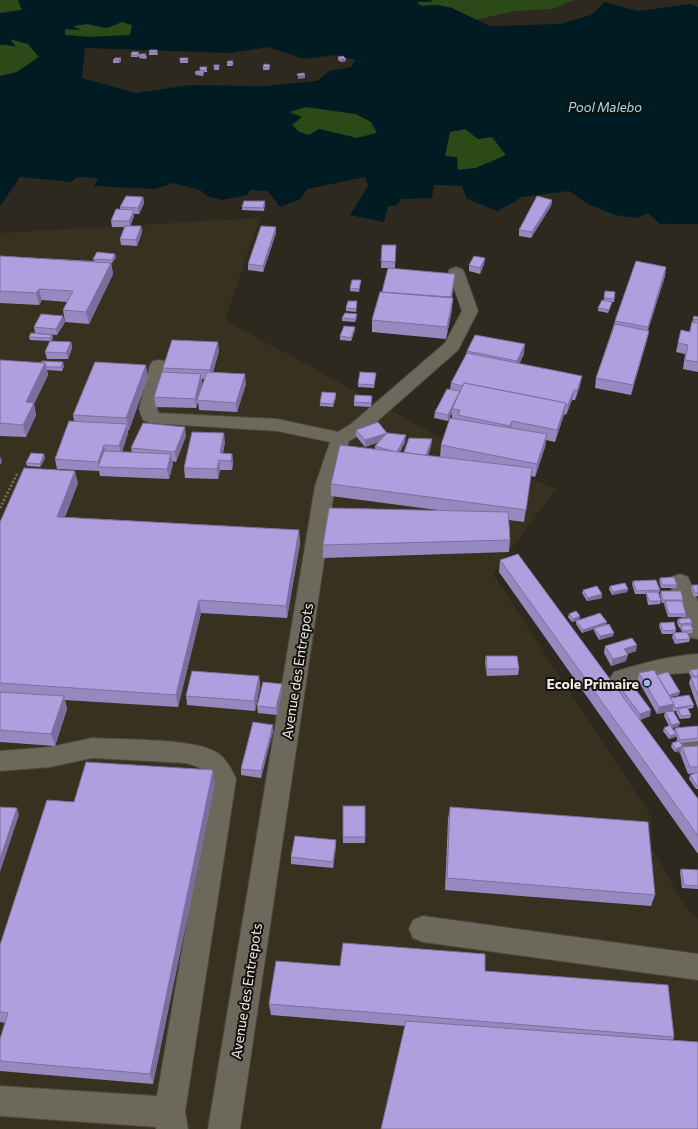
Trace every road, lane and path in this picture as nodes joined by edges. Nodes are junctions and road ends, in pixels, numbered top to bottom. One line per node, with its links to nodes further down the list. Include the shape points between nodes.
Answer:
1 (456, 272): 3 (street, via 470,311 452,346 358,428)
2 (158, 365): 3 (street, via 148,409 149,416 156,419 277,425)
3 (341, 438): 16 (street, Avenue des Entrepots, via 325,486)
4 (17, 474): 5 (path)
5 (0, 508)
6 (680, 582): 7 (street)
7 (693, 605): 8 (street)
8 (698, 631)
9 (698, 663): 10 (street, via 670,664)
10 (622, 678)
11 (0, 761): 15 (street, via 50,757 92,748 186,752 206,758 217,767 224,779)
12 (423, 929): 13 (street)
13 (698, 966)
14 (0, 1101): 15 (street)
15 (171, 1120)
16 (224, 1129)

